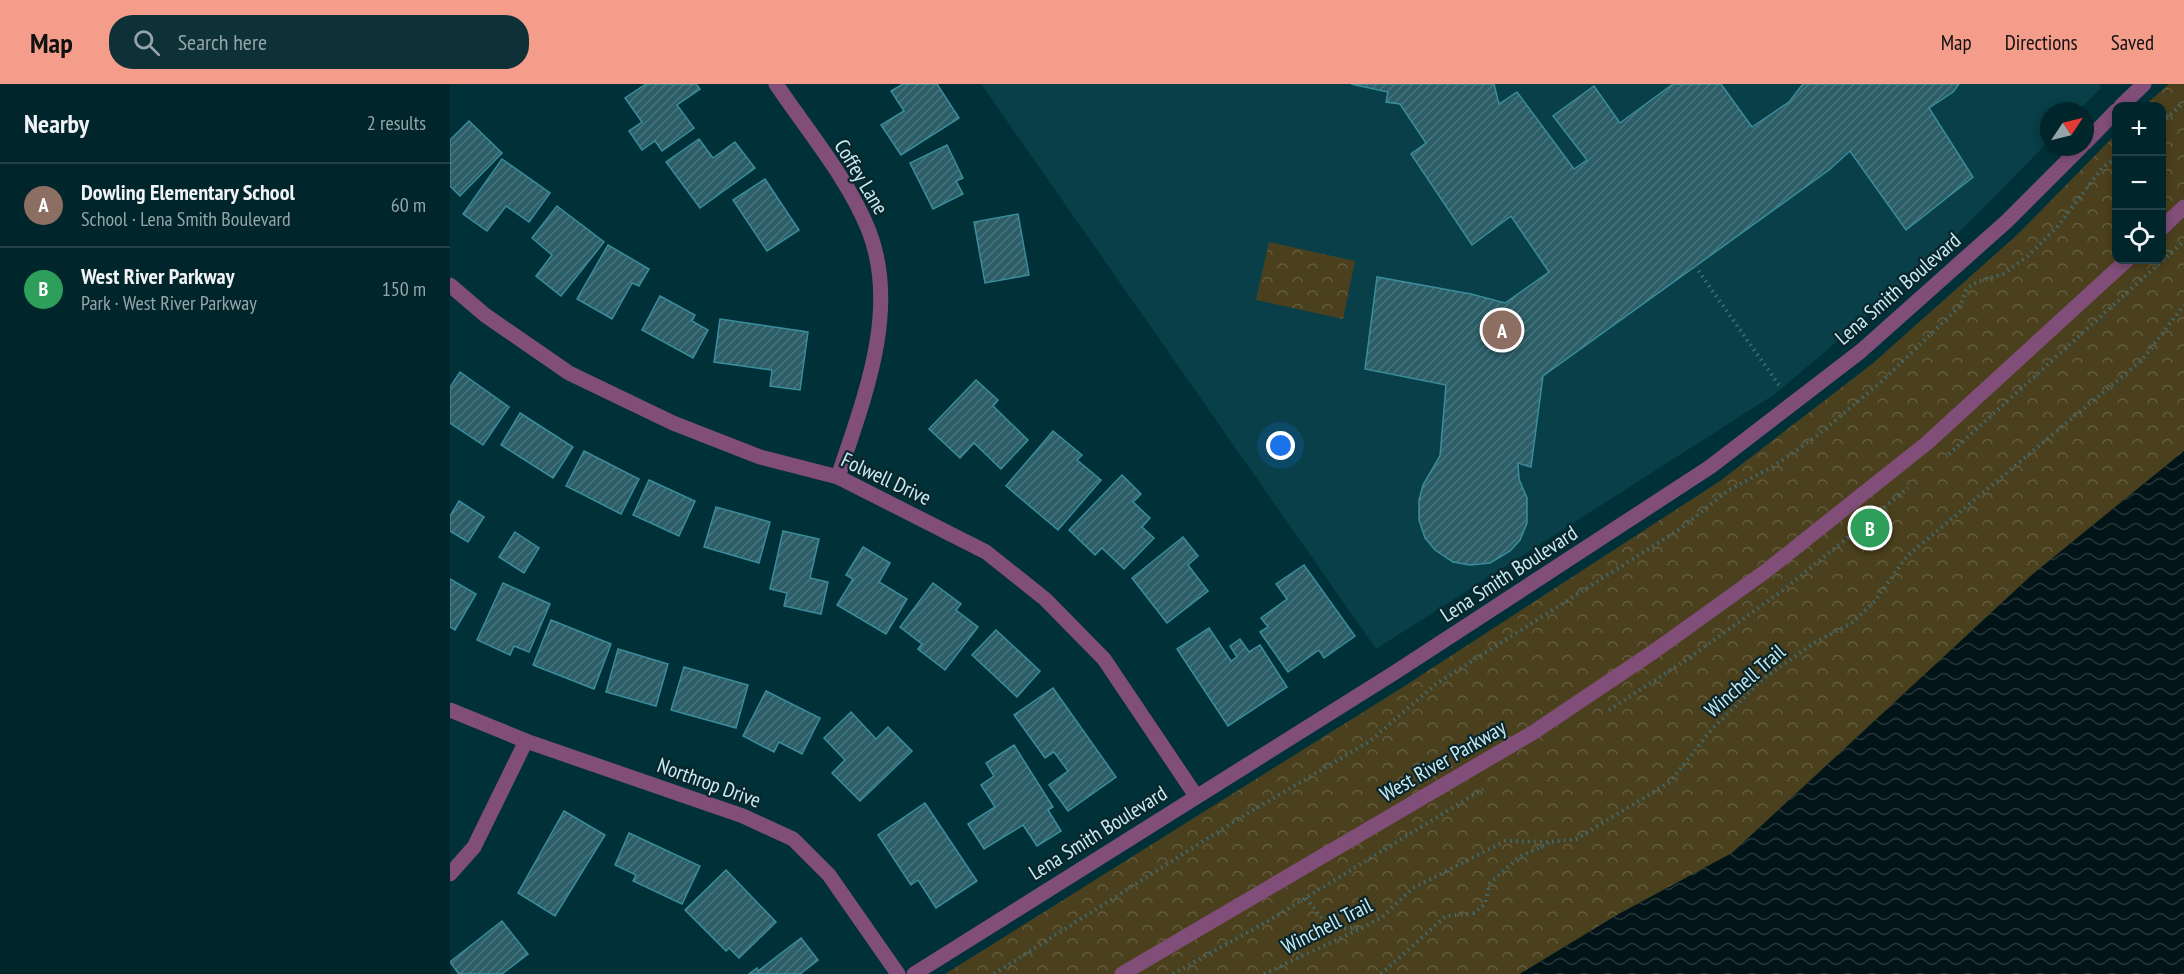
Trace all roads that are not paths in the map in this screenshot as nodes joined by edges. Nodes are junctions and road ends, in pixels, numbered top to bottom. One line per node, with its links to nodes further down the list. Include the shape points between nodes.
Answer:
1 (776, 84): 11 (street, Coffey Lane, via 848,190 869,232 879,275 880,319 874,363)
2 (2144, 84): 3 (street)
3 (2125, 96)
4 (2112, 115): 5 (street)
5 (2094, 134)
6 (2072, 156): 14 (street, Lena Smith Boulevard, via 2007,221 1861,351 1710,467 1394,673)
7 (2184, 207): 8 (street)
8 (2166, 224)
9 (2123, 264): 18 (street, West River Parkway, via 1927,443 1766,570 1656,650 1534,732)
10 (450, 285): 11 (street, Folwell Drive, via 485,315 569,373 673,423 760,457)
11 (838, 477): 14 (street, Folwell Drive, via 986,552 1045,599 1104,659)
12 (450, 710): 13 (street, Northrop Drive)
13 (525, 741): 15 (street, via 474,847); 16 (street, Northrop Drive, via 743,816 793,839 829,875)
14 (1196, 796): 17 (street, Lena Smith Boulevard)
15 (450, 874)
16 (898, 974)
17 (914, 974)
18 (1122, 974)

